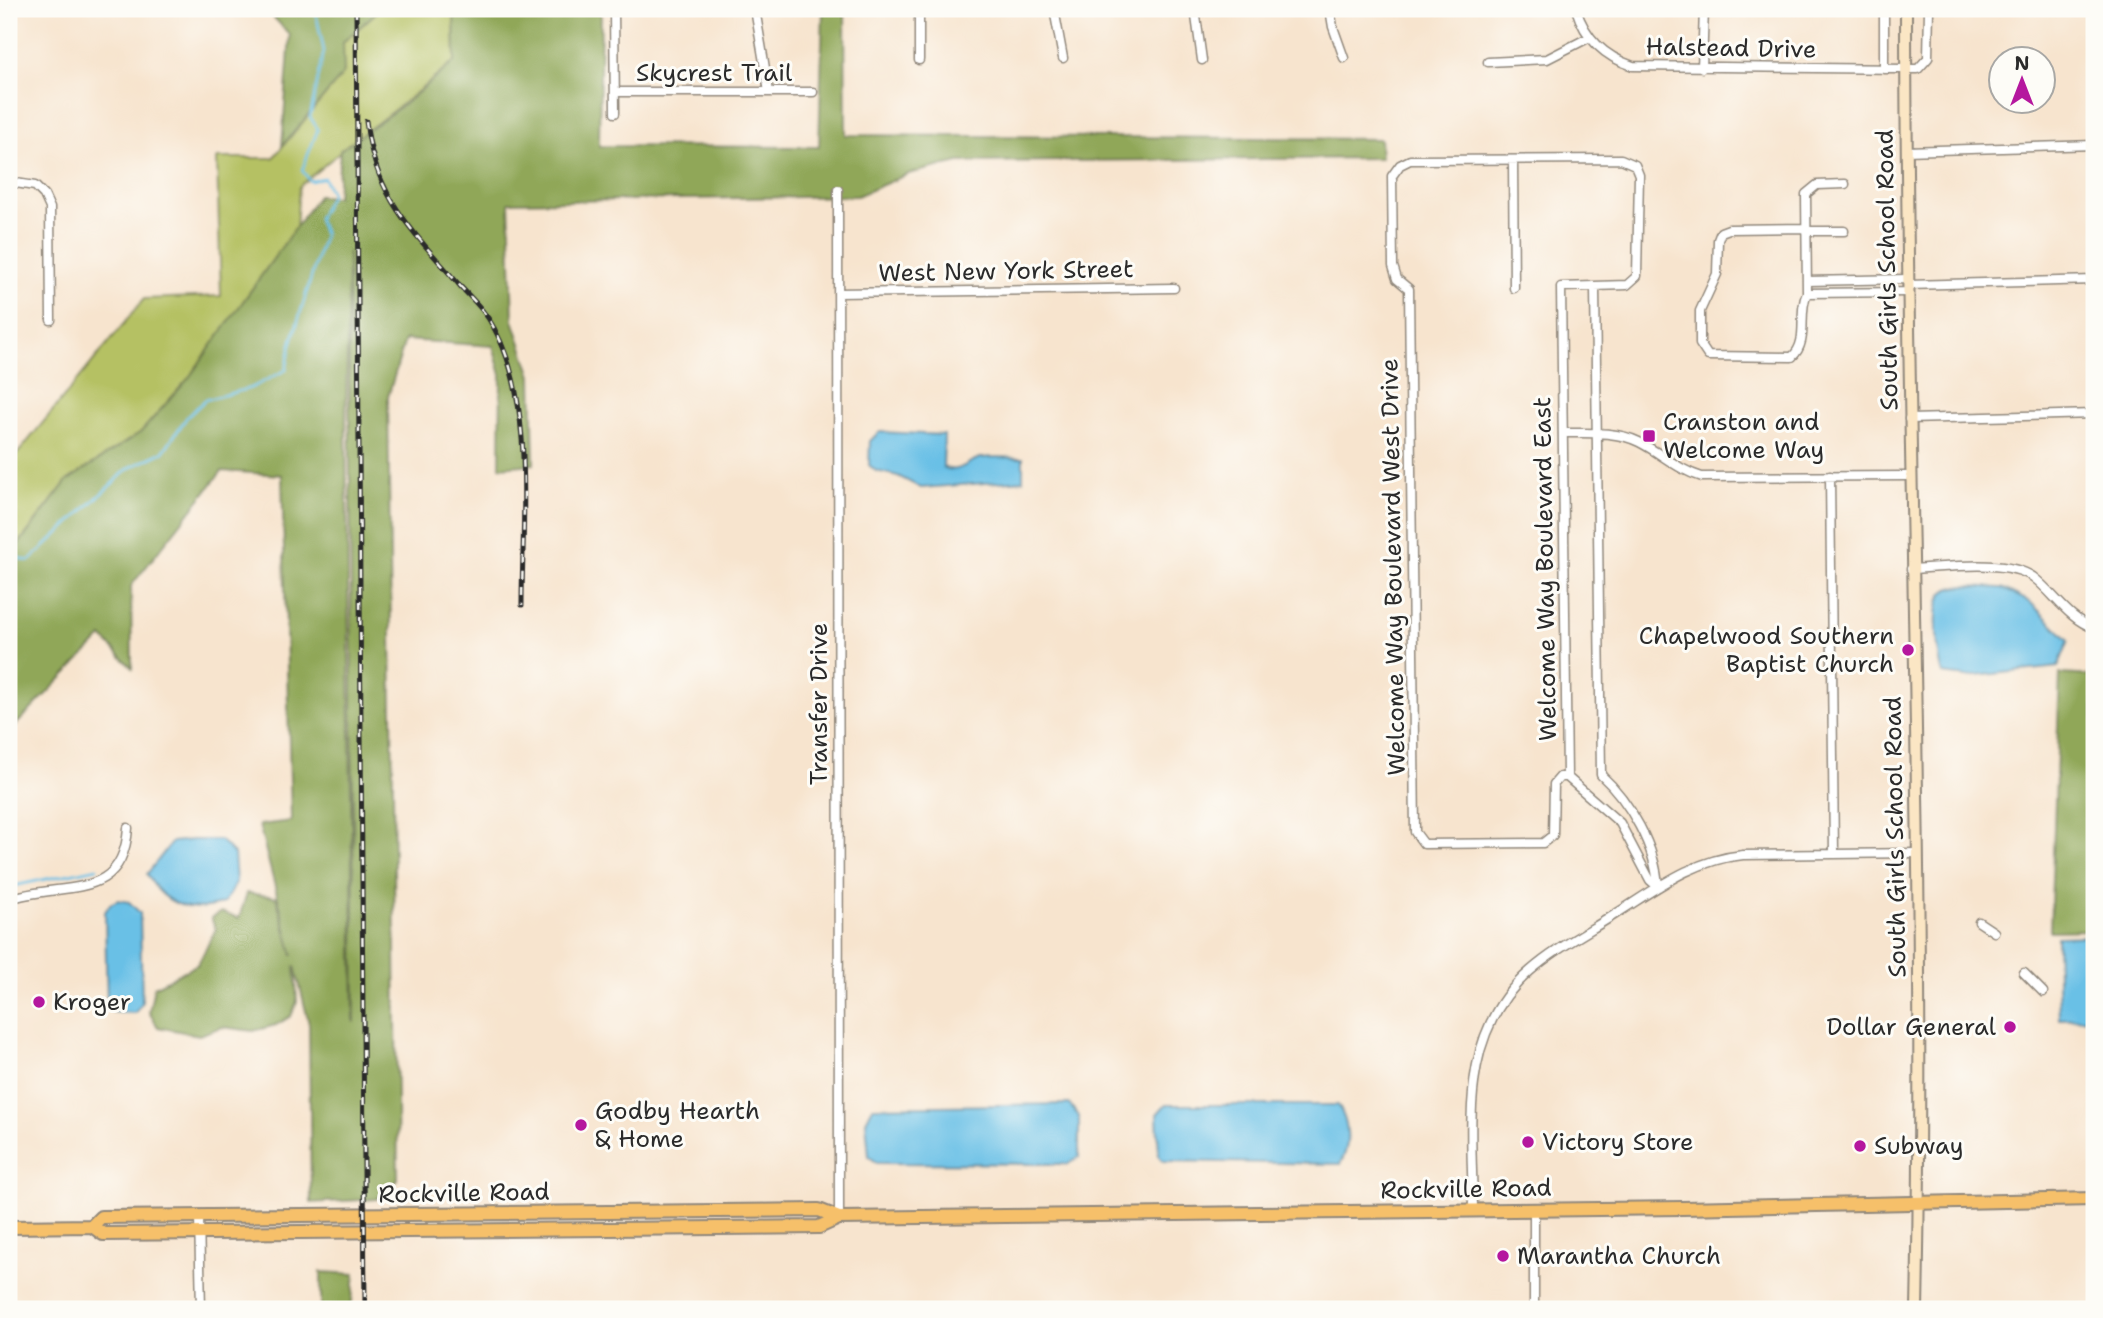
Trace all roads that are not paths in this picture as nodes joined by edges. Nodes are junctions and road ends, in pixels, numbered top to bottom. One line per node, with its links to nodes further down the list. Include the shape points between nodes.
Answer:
1 (614, 9): 21 (street)
2 (755, 9): 22 (street)
3 (919, 9): 15 (street)
4 (1054, 9): 13 (street)
5 (1195, 9): 16 (street)
6 (1330, 9): 14 (street)
7 (1576, 9): 12 (street)
8 (1703, 9): 18 (street)
9 (1884, 9): 19 (street)
10 (1906, 9): 20 (main road, South Girls School Road)
11 (1928, 9): 20 (street, via 1927,61 1918,69)
12 (1590, 37): 17 (street, via 1547,59); 18 (street, Halstead Drive, via 1607,54 1633,66)
13 (1063, 58)
14 (1344, 58)
15 (919, 60)
16 (1202, 60)
17 (1488, 62)
18 (1702, 68): 19 (street, Halstead Drive)
19 (1884, 69): 20 (street, Halstead Drive)
20 (1906, 69): 26 (main road, South Girls School Road)
21 (614, 92): 22 (street, Skycrest Trail); 24 (street)
22 (769, 92): 23 (street, Skycrest Trail)
23 (813, 92)
24 (615, 113)
25 (2094, 145): 26 (street)
26 (1906, 151): 35 (main road, South Girls School Road)
27 (1513, 160): 36 (street, via 1622,159 1635,165 1639,175 1639,271 1629,284); 38 (street); 52 (street, Welcome Way Boulevard West Drive, via 1410,160 1397,167 1391,183 1392,263 1397,279 1409,289 1415,832 1430,845 1543,843)
28 (9, 181): 41 (street, via 35,186 48,204)
29 (1845, 184): 31 (street, via 1809,188)
30 (838, 190): 39 (street, Transfer Drive)
31 (1806, 230): 32 (street); 34 (street); 40 (street, via 1721,232 1717,275 1700,311 1700,344 1708,356 1792,357 1802,343 1801,304)
32 (1844, 231)
33 (2094, 280): 35 (street)
34 (1807, 281): 35 (street); 40 (street)
35 (1908, 285): 40 (street); 43 (main road, South Girls School Road)
36 (1595, 287): 44 (street, Welcome Way Boulevard East, via 1561,287); 45 (street)
37 (1174, 288): 39 (street, West New York Street)
38 (1514, 288)
39 (838, 292): 66 (street, Transfer Drive)
40 (1807, 293)
41 (51, 320)
42 (2094, 414): 43 (street)
43 (1909, 419): 47 (main road, South Girls School Road)
44 (1563, 433): 45 (street); 50 (street, Welcome Way Boulevard East)
45 (1597, 433): 46 (street, via 1638,442 1702,477); 55 (street, via 1601,775 1637,819)
46 (1830, 476): 47 (street); 54 (street)
47 (1910, 476): 48 (main road, South Girls School Road)
48 (1911, 569): 49 (street, via 2019,569); 53 (main road, South Girls School Road)
49 (2094, 628)
50 (1567, 777): 52 (street, Welcome Way Boulevard East, via 1554,784); 55 (street, via 1620,823)
51 (128, 828): 56 (street, via 118,867 103,880)
52 (1550, 839)
53 (1918, 853): 54 (street); 62 (main road, South Girls School Road)
54 (1834, 854): 55 (street, via 1715,858)
55 (1658, 887): 64 (street, via 1533,968 1491,1018 1473,1080)
56 (9, 899)
57 (1979, 922): 58 (street)
58 (1994, 932)
59 (2024, 973): 60 (street)
60 (2043, 992)
61 (2094, 1199): 62 (main road, Rockville Road)
62 (1920, 1204): 63 (main road, Rockville Road); 72 (main road, South Girls School Road)
63 (1534, 1209): 64 (main road, Rockville Road); 71 (street)
64 (1473, 1210): 66 (main road, Rockville Road)
65 (199, 1217): 66 (main road, Rockville Road, via 819,1210); 67 (main road, Rockville Road, via 101,1217); 69 (street)
66 (839, 1218): 69 (main road, Rockville Road, via 819,1227)
67 (92, 1226): 68 (main road, Rockville Road); 69 (main road, Rockville Road, via 103,1234)
68 (9, 1227)
69 (200, 1233): 70 (street)
70 (201, 1309)
71 (1534, 1309)
72 (1917, 1309)

